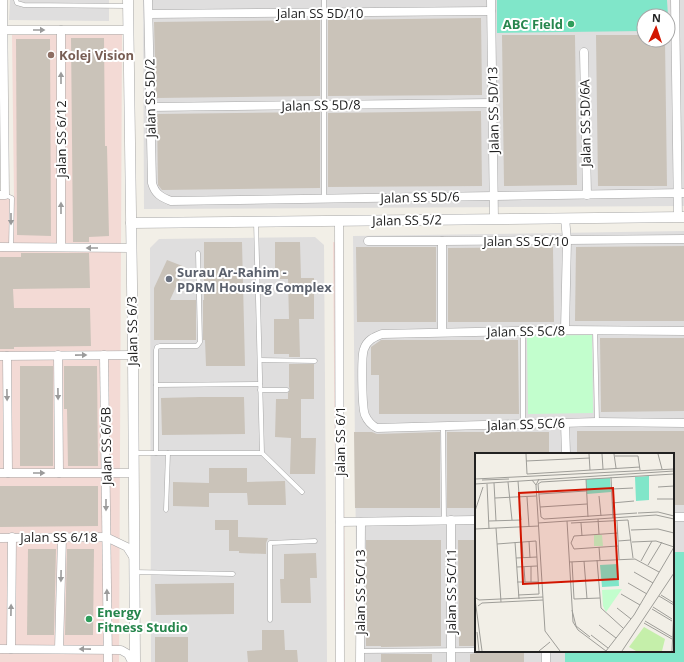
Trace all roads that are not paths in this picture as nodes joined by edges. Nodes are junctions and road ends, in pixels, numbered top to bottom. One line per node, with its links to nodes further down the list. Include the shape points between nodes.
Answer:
1 (3, 0): 14 (street)
2 (16, 0): 9 (lane, via 24,5)
3 (102, 0): 9 (lane)
4 (148, 0): 13 (street, Jalan SS 5D/2)
5 (324, 0): 12 (lane)
6 (491, 0): 11 (street, Jalan SS 5D/13)
7 (128, 3): 9 (lane); 16 (street, Jalan SS 6/3)
8 (675, 4): 10 (street); 20 (street)
9 (101, 6)
10 (684, 8)
11 (491, 11): 12 (street, Jalan SS 5D/10); 18 (street, Jalan SS 5D/13)
12 (324, 12): 13 (street, Jalan SS 5D/10); 19 (lane)
13 (149, 14): 21 (street, Jalan SS 5D/2)
14 (1, 30): 15 (street, one-way to 15); 25 (street)
15 (61, 30): 16 (street); 40 (street, Jalan SS 6/12, one-way to 15)
16 (128, 30): 33 (street, Jalan SS 6/3)
17 (584, 52): 24 (street, Jalan SS 5D/6A)
18 (492, 103): 19 (street, Jalan SS 5D/8); 26 (street, Jalan SS 5D/13)
19 (324, 104): 21 (street, Jalan SS 5D/8); 27 (lane)
20 (680, 104): 22 (street)
21 (150, 107): 23 (street, Jalan SS 5D/2, via 152,183)
22 (681, 193): 24 (street, Jalan SS 5D/6); 28 (street)
23 (158, 194): 27 (street, Jalan SS 5D/6, via 171,201)
24 (587, 194): 26 (street, Jalan SS 5D/6)
25 (2, 195): 39 (lane, one-way to 39, via 12,198)
26 (493, 196): 27 (street, Jalan SS 5D/6); 30 (street, Jalan SS 5D/13)
27 (324, 198)
28 (681, 217): 29 (street, Jalan SS 5/2)
29 (565, 218): 30 (street, Jalan SS 5/2); 35 (street)
30 (494, 219): 31 (street, Jalan SS 5/2)
31 (339, 221): 32 (street, Jalan SS 5/2); 77 (street, Jalan SS 6/1)
32 (256, 222): 33 (street, Jalan SS 5/2); 52 (lane)
33 (131, 223): 41 (street, Jalan SS 6/3)
34 (684, 239): 35 (street, Jalan SS 5C/10)
35 (567, 240): 37 (street, Jalan SS 5C/10); 43 (street)
36 (368, 241): 37 (street, Jalan SS 5C/10)
37 (442, 241): 47 (street)
38 (0, 247): 39 (street)
39 (11, 247): 40 (street)
40 (61, 247): 41 (street, one-way to 40)
41 (131, 248): 50 (street, Jalan SS 6/3)
42 (198, 253): 54 (lane, via 200,342 193,347 157,347)
43 (565, 330): 44 (street, Jalan SS 5C/8); 45 (street, Jalan SS 5C/8)
44 (595, 330): 46 (street, Jalan SS 5C/8); 58 (lane)
45 (523, 331): 47 (street, Jalan SS 5C/8); 62 (lane)
46 (684, 331)
47 (442, 332): 59 (street, Jalan SS 5C/8, via 382,334 370,339 363,350 364,413)
48 (58, 355): 49 (street, one-way to 49); 51 (street); 70 (street, one-way to 70)
49 (104, 355): 50 (street); 71 (street, Jalan SS 6/5B)
50 (133, 355): 64 (street, Jalan SS 6/3)
51 (3, 356): 69 (street, one-way to 69)
52 (260, 360): 53 (lane); 55 (lane)
53 (315, 360)
54 (156, 384): 55 (lane); 65 (lane)
55 (260, 384): 56 (lane)
56 (260, 390): 57 (lane); 67 (lane)
57 (287, 390)
58 (597, 422): 60 (street, Jalan SS 5C/6); 61 (street, Jalan SS 5C/6)
59 (369, 423): 63 (street, Jalan SS 5C/6, via 377,428)
60 (565, 423): 62 (street, Jalan SS 5C/6); 68 (street)
61 (684, 423)
62 (523, 424): 63 (street, Jalan SS 5C/6)
63 (443, 428): 75 (lane)
64 (133, 453): 65 (lane); 72 (street, Jalan SS 6/3)
65 (156, 453): 66 (lane)
66 (168, 453): 67 (lane); 74 (lane)
67 (262, 453): 73 (lane)
68 (566, 453)
69 (4, 473): 70 (street, one-way to 70)
70 (59, 473): 71 (street)
71 (106, 473): 72 (street); 81 (street, Jalan SS 6/5B, one-way to 81)
72 (133, 473): 84 (street, Jalan SS 6/3)
73 (302, 492)
74 (166, 510)
75 (448, 520): 76 (street); 78 (street); 92 (street, Jalan SS 5C/11)
76 (475, 520)
77 (340, 522): 78 (street); 97 (street, Jalan SS 6/1)
78 (361, 522): 94 (street, Jalan SS 5C/13)
79 (12, 537): 80 (street, Jalan SS 6/18); 82 (street, Jalan SS 6/18); 89 (street, one-way to 79)
80 (62, 537): 81 (street, Jalan SS 6/18); 90 (street, one-way to 90)
81 (106, 537): 84 (street, Jalan SS 6/18, via 127,547); 91 (street, Jalan SS 6/5B, one-way to 81)
82 (0, 538)
83 (315, 541): 87 (lane, via 270,543)
84 (134, 558): 85 (street, Jalan SS 6/3)
85 (134, 572): 86 (lane); 96 (street, Jalan SS 6/3)
86 (233, 574)
87 (270, 620)
88 (0, 649): 89 (street)
89 (11, 649): 90 (street)
90 (59, 649): 91 (street, one-way to 90)
91 (108, 650): 95 (street, Jalan SS 6/5B); 96 (street, via 121,650 128,654)
92 (451, 650): 93 (lane); 94 (lane); 99 (street, Jalan SS 5C/11)
93 (475, 650)
94 (360, 651): 98 (street, Jalan SS 5C/13)
95 (108, 662)
96 (133, 662)
97 (340, 662)
98 (360, 662)
99 (451, 662)

